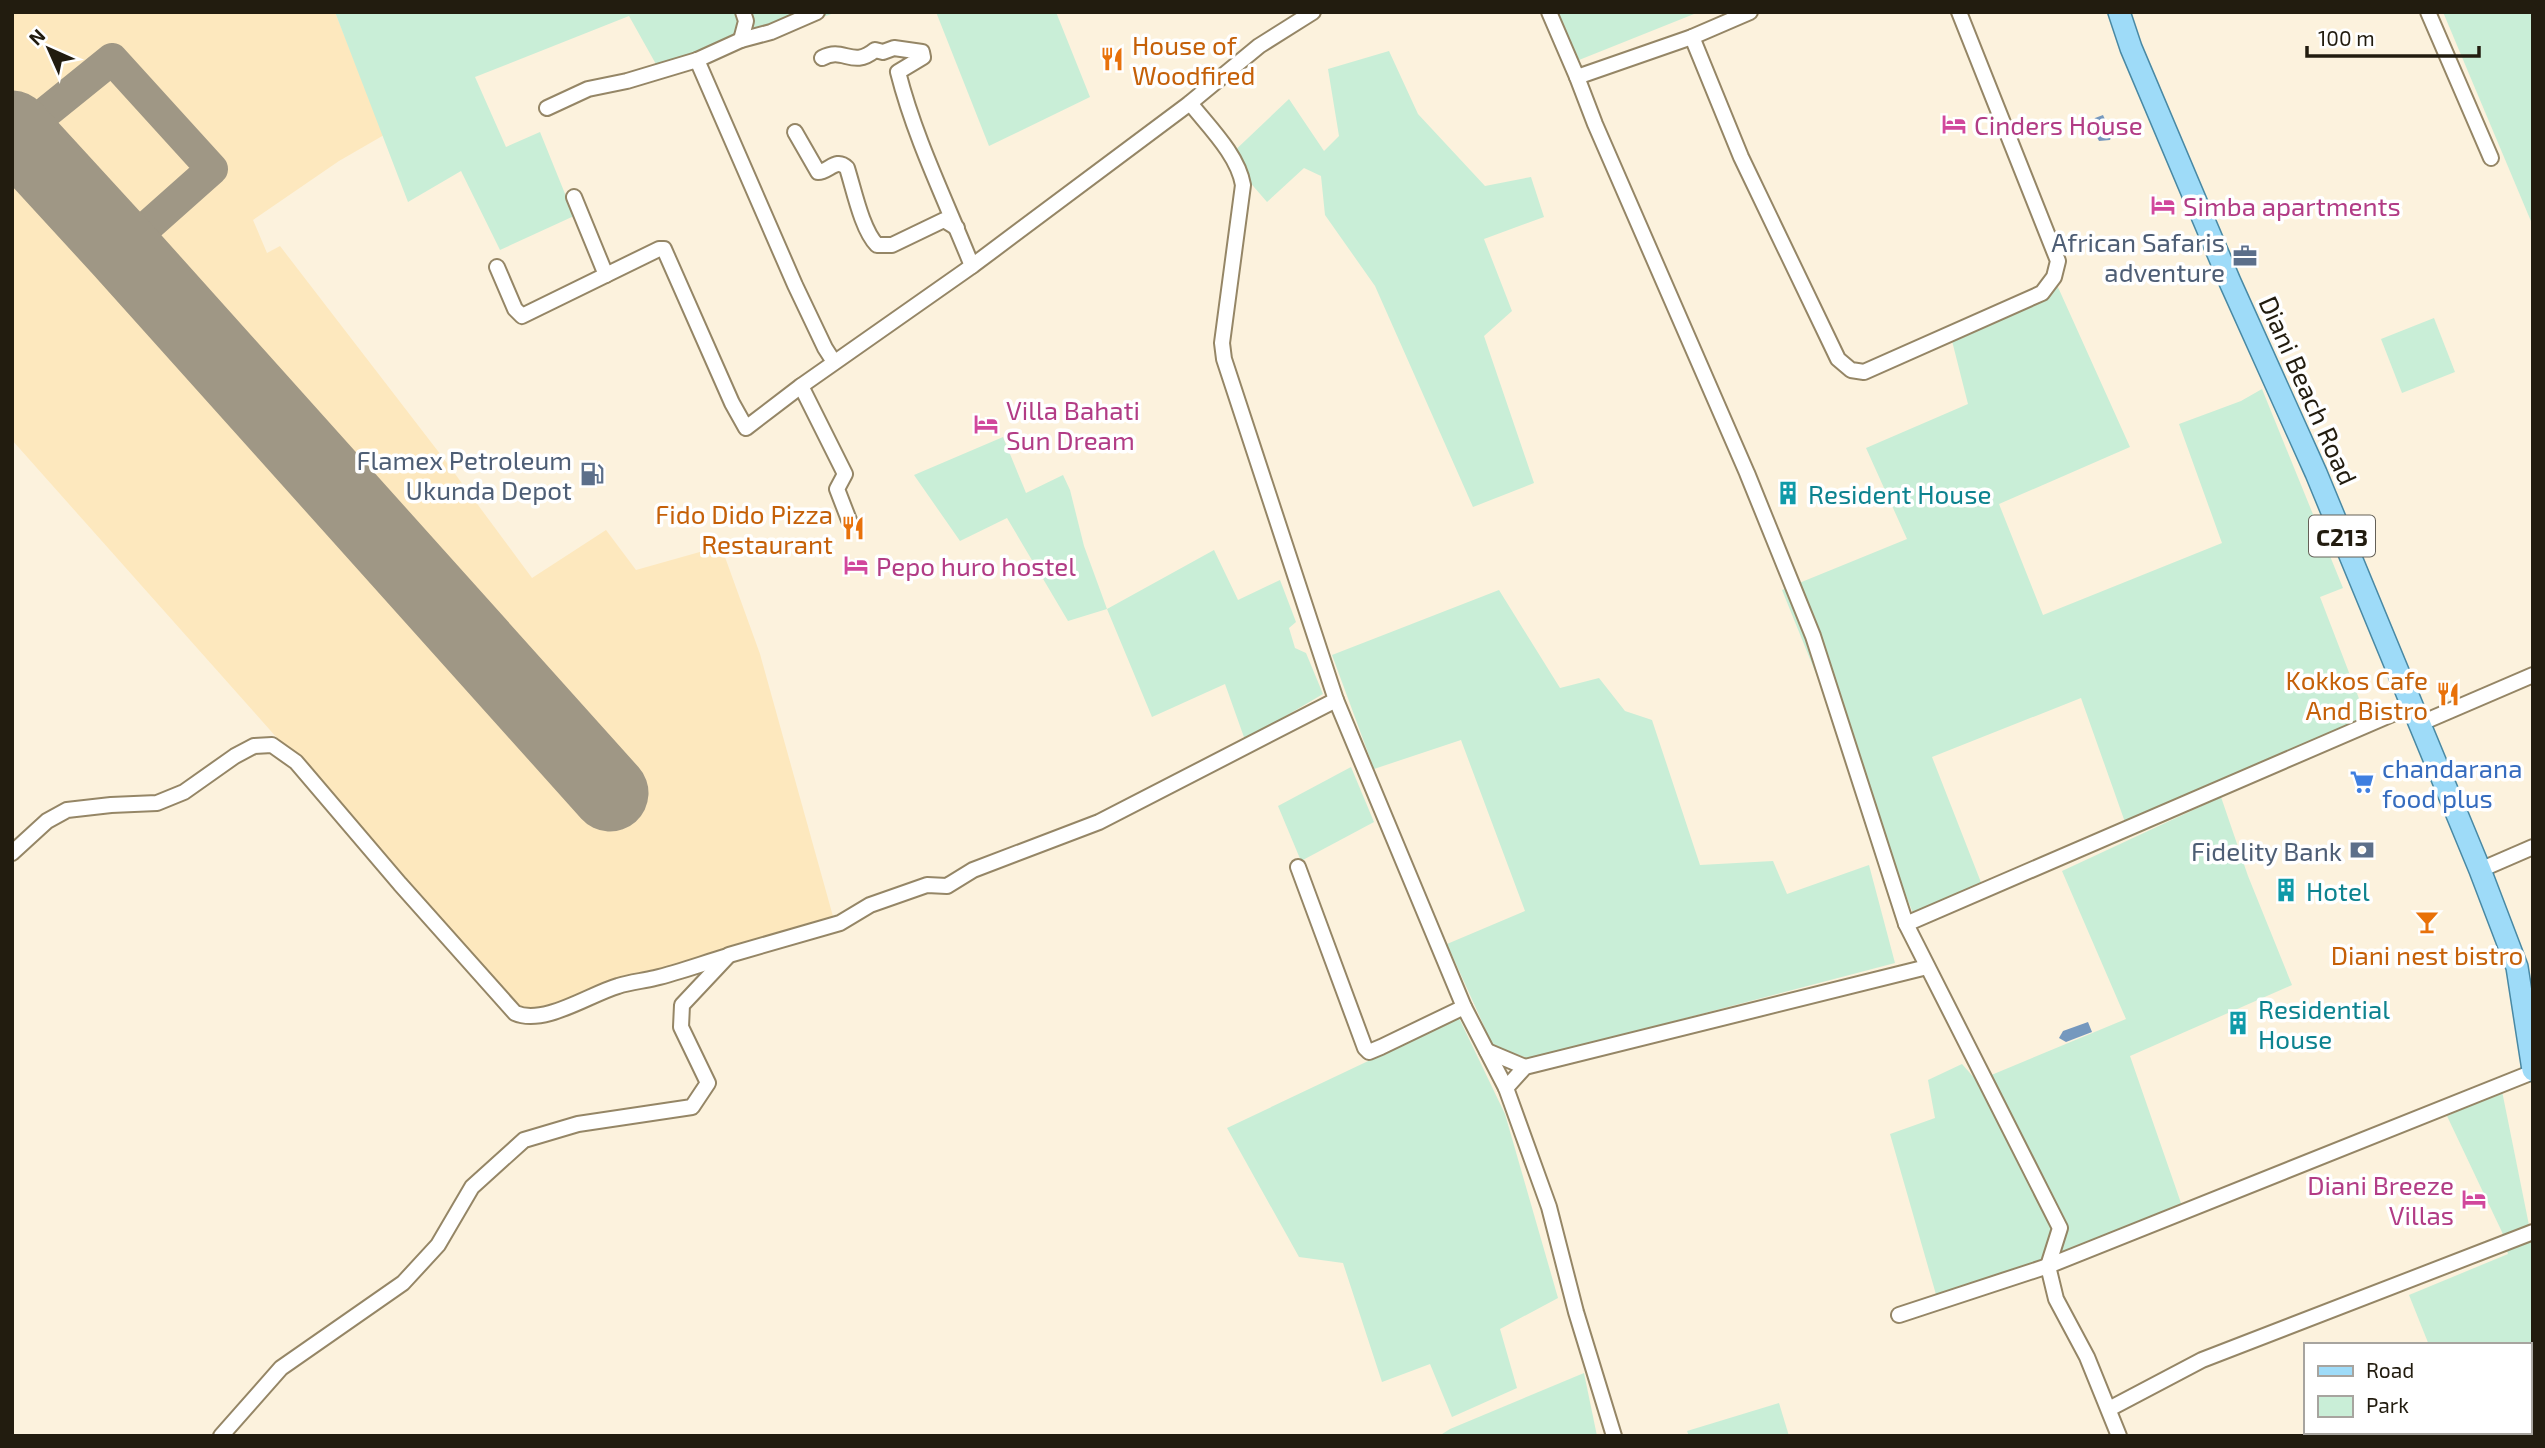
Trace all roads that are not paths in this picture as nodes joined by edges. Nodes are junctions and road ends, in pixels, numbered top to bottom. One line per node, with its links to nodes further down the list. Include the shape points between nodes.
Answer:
1 (743, 12): 10 (street, via 746,21)
2 (817, 12): 10 (street)
3 (1313, 12): 14 (street, via 1259,46)
4 (1549, 12): 13 (street)
5 (1750, 12): 9 (street)
6 (1959, 12): 9 (street, via 2058,261 2054,277 2042,293 1864,372 1851,370 1838,359 1741,157)
7 (2119, 12): 28 (main road, Diani Beach Road / C213)
8 (2428, 12): 17 (street)
9 (1692, 37): 13 (street)
10 (741, 40): 12 (street)
11 (822, 58): 19 (street, via 837,54 859,60 874,50 894,48 922,52 923,57 898,72 916,134)
12 (697, 60): 15 (street, via 588,89); 23 (street, via 795,285)
13 (1577, 78): 33 (street, via 1748,473 1813,636)
14 (1190, 103): 20 (street); 27 (street, via 1241,174 1224,359)
15 (547, 108)
16 (795, 132): 19 (street, via 818,172 837,163 847,168 860,212 877,245 892,245 944,220)
17 (2491, 158)
18 (574, 197): 22 (street)
19 (957, 228): 20 (street)
20 (972, 266): 23 (street)
21 (497, 267): 22 (street, via 522,316)
22 (606, 275): 24 (street, via 659,248 666,251 746,428)
23 (834, 362): 24 (street)
24 (801, 386): 25 (street, via 845,474 837,489)
25 (849, 520)
26 (2533, 675): 28 (street)
27 (1336, 700): 34 (street, via 1099,822 973,870 947,886 927,885 870,905 840,923); 36 (street)
28 (2415, 715): 32 (main road, Diani Beach Road / C213); 33 (street)
29 (2533, 847): 32 (street)
30 (12, 853): 34 (street, via 47,821 67,810 157,803 184,792 254,746 272,745 296,762 523,1017)
31 (1298, 867): 36 (street, via 1369,1052)
32 (2480, 870): 39 (main road, Diani Beach Road / C213, via 2517,967)
33 (1906, 924): 35 (street)
34 (729, 955): 45 (street, via 682,1005 681,1027 708,1083 692,1107 578,1124 524,1140 472,1187 438,1245 403,1283 281,1368)
35 (1927, 967): 38 (street); 42 (street, via 2060,1228)
36 (1464, 1007): 37 (street)
37 (1488, 1051): 38 (street); 40 (street)
38 (1525, 1067): 40 (street)
39 (2533, 1071): 42 (street)
40 (1506, 1088): 46 (street, via 1549,1207)
41 (2533, 1232): 44 (street, via 2202,1360)
42 (2048, 1266): 43 (street); 44 (street, via 2056,1299)
43 (1899, 1315)
44 (2109, 1409): 47 (street)
45 (222, 1436)
46 (1614, 1436)
47 (2119, 1436)

